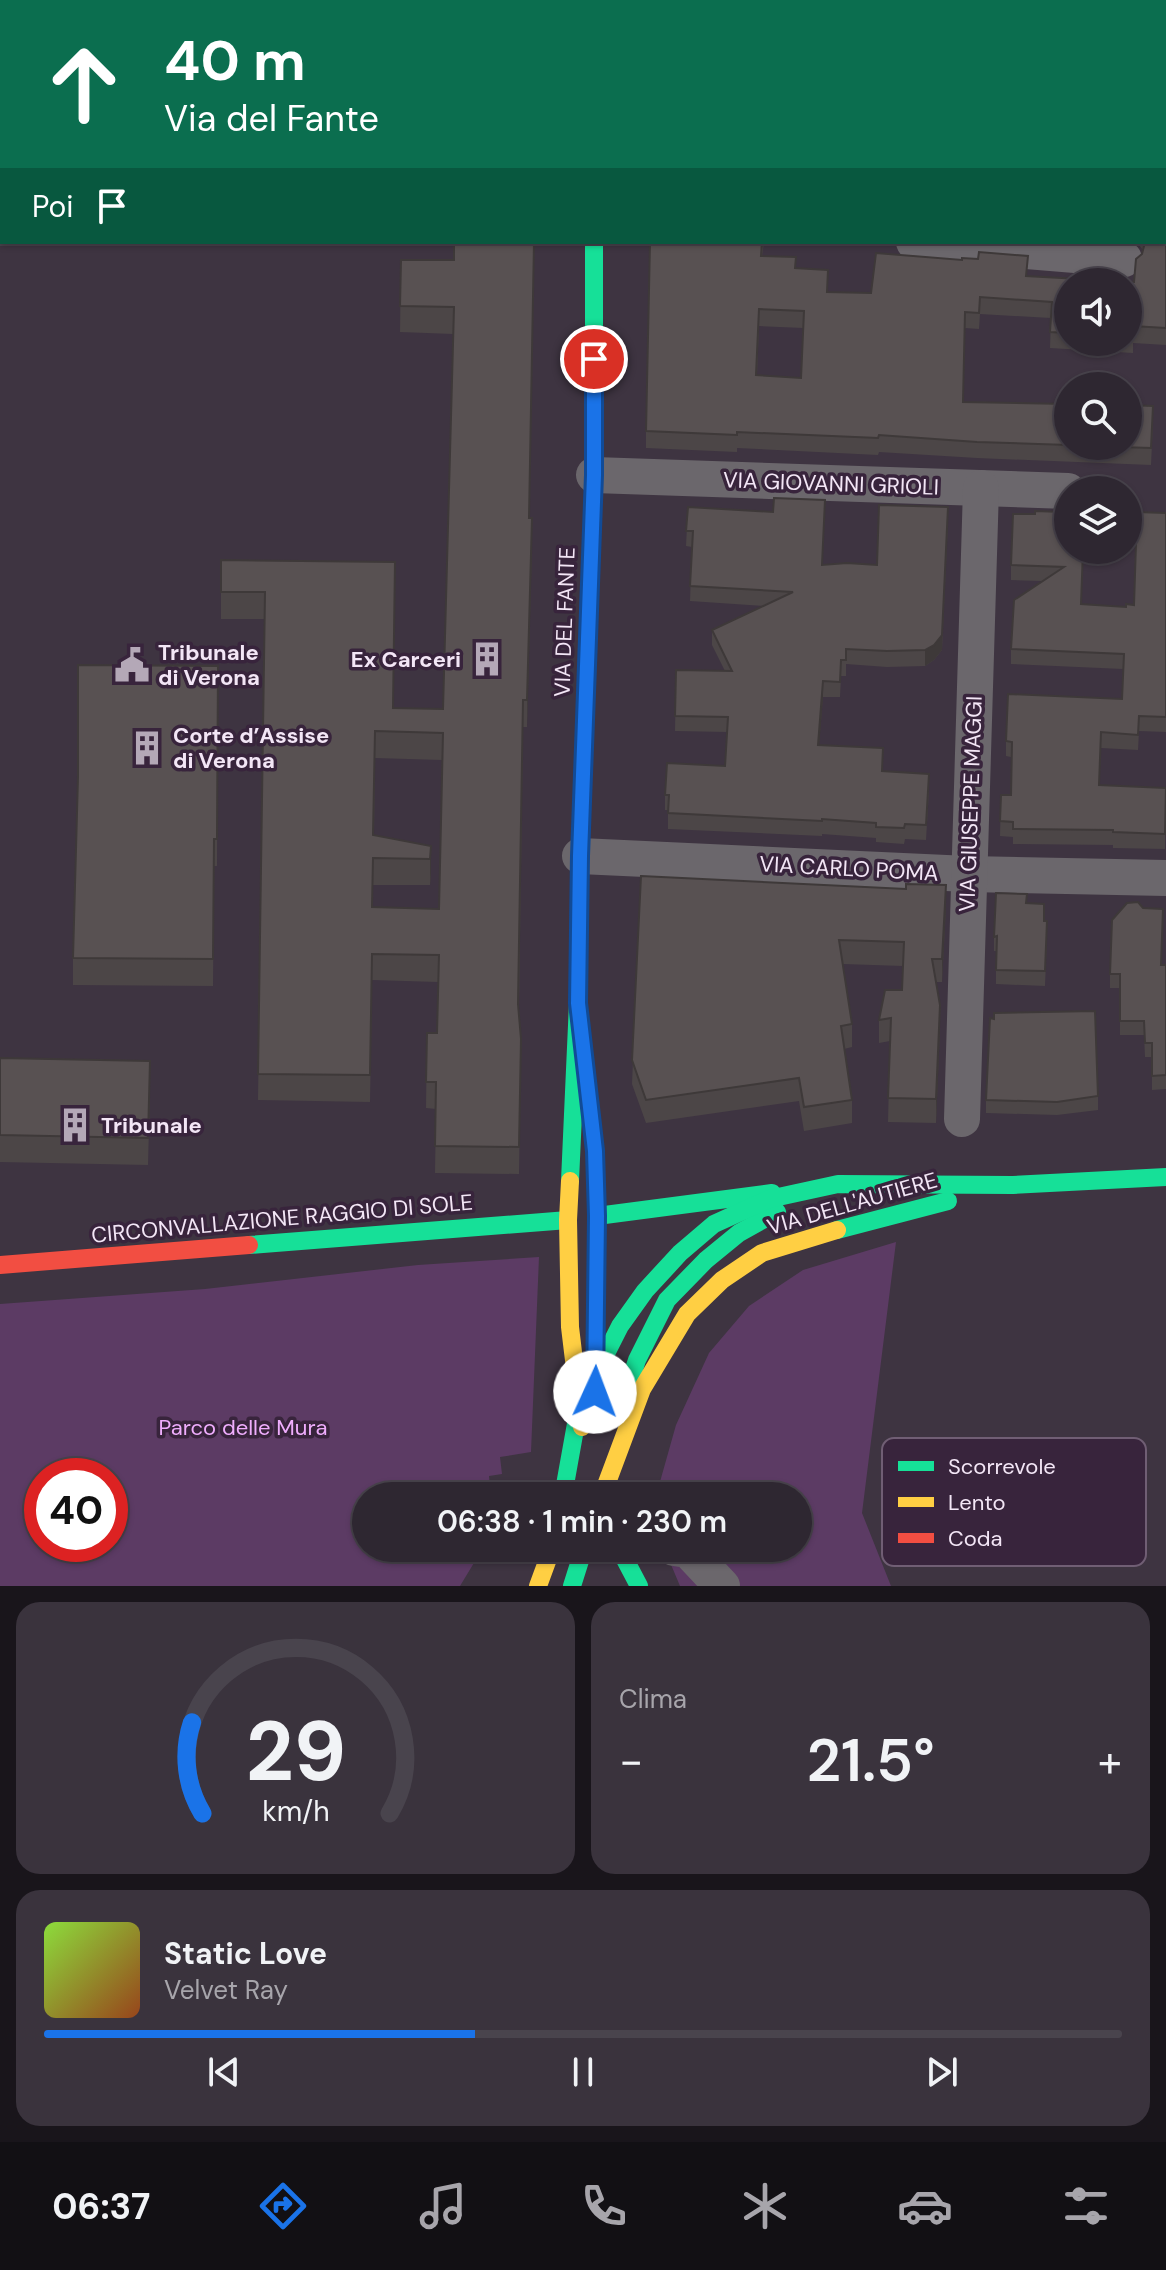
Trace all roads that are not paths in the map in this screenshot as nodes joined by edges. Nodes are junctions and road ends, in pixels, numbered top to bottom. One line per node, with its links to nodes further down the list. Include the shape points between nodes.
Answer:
1 (594, 244): 4 (street, VIA DEL FANTE)
2 (939, 244): 3 (street)
3 (1124, 259)
4 (594, 475): 5 (street, VIA GIOVANNI GRIOLI); 7 (street, VIA DEL FANTE)
5 (981, 488): 6 (street, VIA GIOVANNI GRIOLI); 8 (street, VIA GIUSEPPE MAGGI)
6 (1054, 491)
7 (580, 856): 8 (street, VIA CARLO POMA); 10 (street, VIA DEL FANTE)
8 (968, 874): 9 (street, VIA CARLO POMA); 11 (street, VIA GIUSEPPE MAGGI)
9 (1166, 878)
10 (578, 1003): 12 (street, VIA DEL FANTE); 16 (street, VIA DEL FANTE)
11 (962, 1119)
12 (591, 1121)
13 (1166, 1177): 15 (street, VIA DELL'AUTIERE)
14 (838, 1184): 15 (street, VIA DELL'AUTIERE); 17 (street, VIA DELL'AUTIERE); 21 (street, VIA DELL'AUTIERE, via 769,1199 714,1224 645,1291); 28 (street, via 739,1233 667,1300 637,1360 619,1413 609,1469)
15 (1013, 1185): 23 (street, VIA DELL'AUTIERE, via 762,1253 722,1280 687,1314 642,1389)
16 (569, 1186): 18 (street, VIA DELL'AUTIERE)
17 (597, 1216)
18 (568, 1220): 19 (street, CIRCONVALLAZIONE RAGGIO DI SOLE); 22 (street, VIA DELL'AUTIERE, via 570,1327)
19 (0, 1265)
20 (597, 1329): 21 (street, VIA DELL'AUTIERE)
21 (596, 1373): 22 (street, VIA DELL'AUTIERE); 24 (street, VIA DELL'AUTIERE)
22 (579, 1407): 25 (street, VIA DELL'AUTIERE); 26 (street, VIA DELL'AUTIERE)
23 (630, 1422): 27 (street, VIA DELL'AUTIERE); 29 (street)
24 (595, 1439)
25 (566, 1482)
26 (594, 1482)
27 (597, 1482)
28 (598, 1482)
29 (624, 1482)
30 (547, 1562): 36 (street)
31 (566, 1562): 37 (street)
32 (588, 1562): 38 (street)
33 (626, 1562): 39 (street)
34 (635, 1562): 39 (street)
35 (699, 1562): 40 (street)
36 (538, 1586)
37 (545, 1586)
38 (572, 1586)
39 (639, 1586)
40 (722, 1586)

